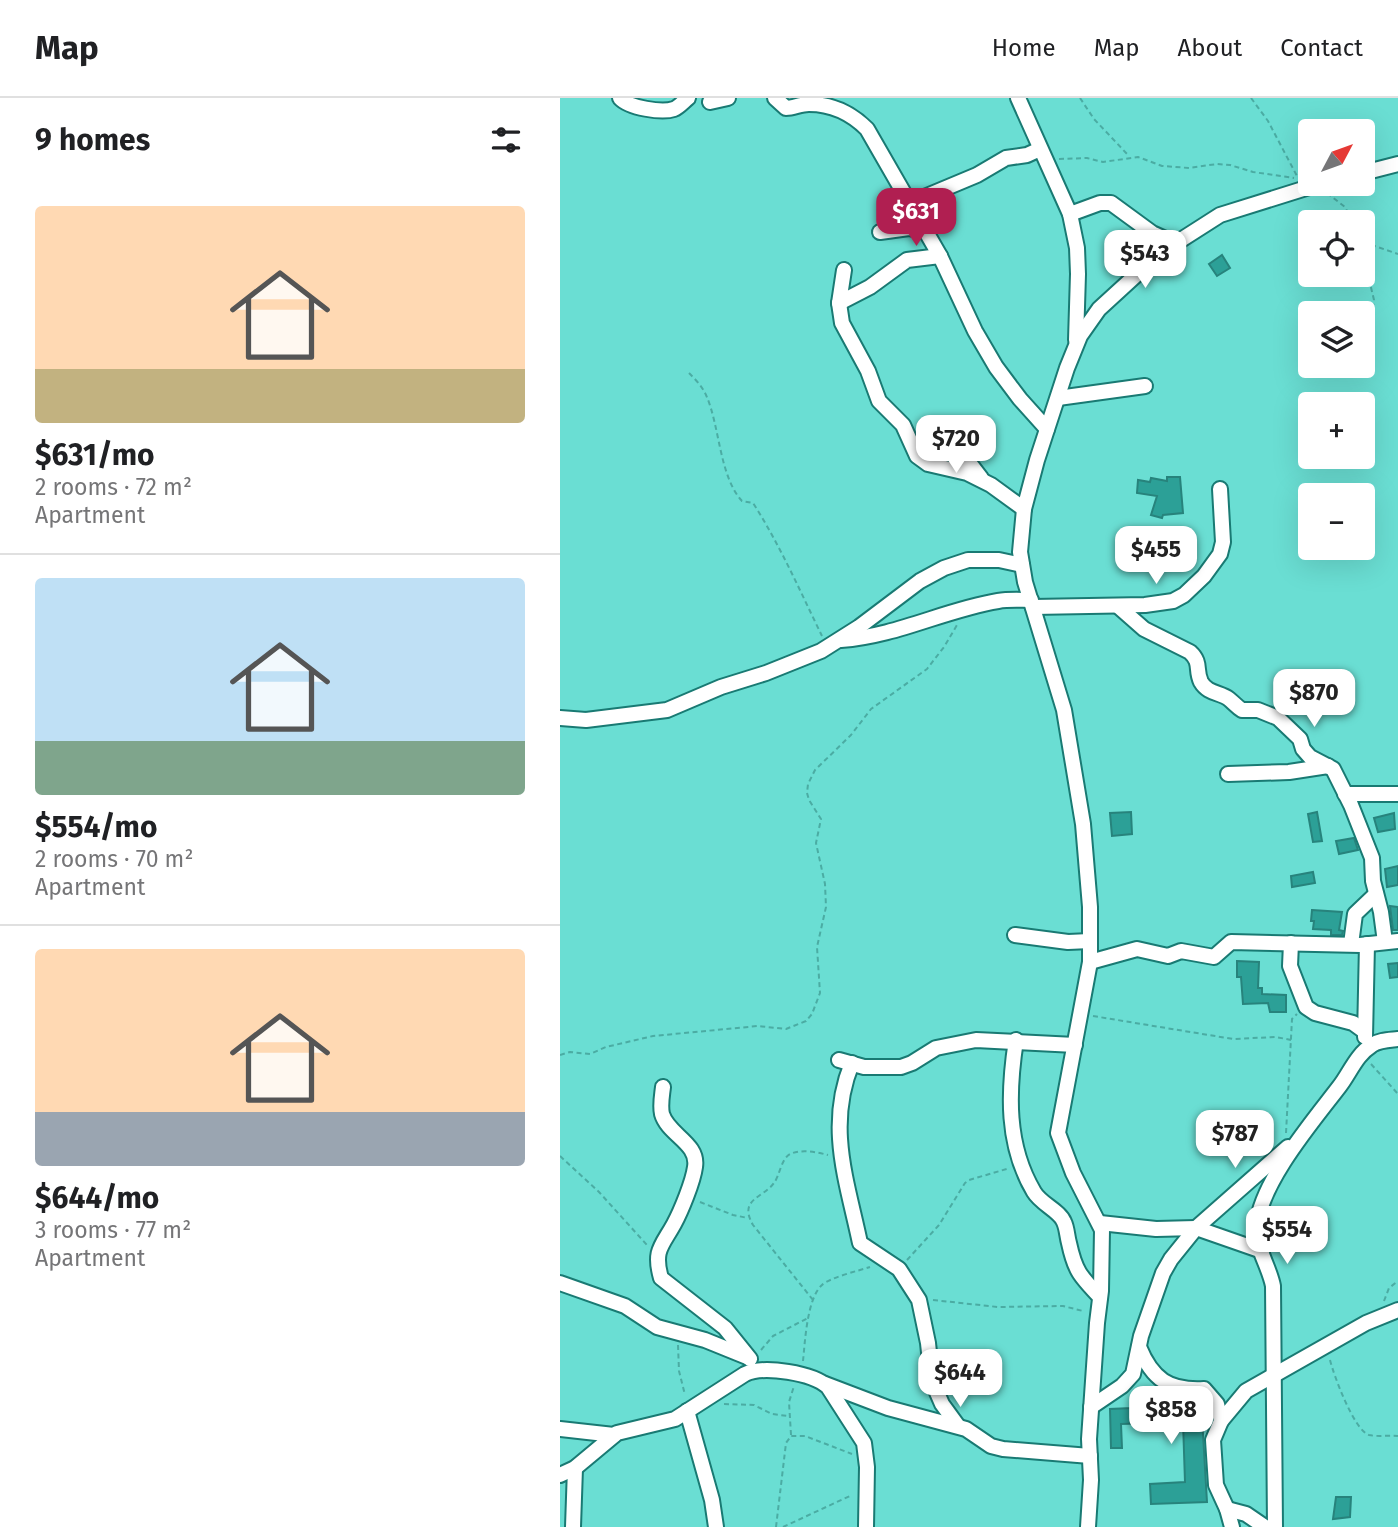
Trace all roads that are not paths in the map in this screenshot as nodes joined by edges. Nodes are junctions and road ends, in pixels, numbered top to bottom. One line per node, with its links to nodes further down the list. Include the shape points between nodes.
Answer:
1 (620, 98): 2 (street, via 628,105 667,109)
2 (688, 98)
3 (728, 98): 6 (street)
4 (775, 98): 11 (street, via 786,108 824,106 856,118)
5 (1018, 98): 7 (street)
6 (710, 102)
7 (1042, 155): 11 (street, via 1006,158); 12 (street)
8 (1398, 164): 9 (street)
9 (1376, 170)
10 (1298, 190): 15 (street, via 1220,215)
11 (911, 203): 14 (street)
12 (1070, 214): 15 (street, via 1111,203); 18 (street, via 1077,248)
13 (880, 232): 14 (street, via 909,228)
14 (927, 233): 16 (street)
15 (1174, 243): 20 (street)
16 (940, 256): 19 (street, via 907,260); 24 (street, via 996,367)
17 (845, 270): 19 (street)
18 (1077, 286): 20 (street); 21 (street)
19 (839, 303): 26 (street, via 842,323 879,401 903,425 918,456 928,464)
20 (1099, 309): 21 (street)
21 (1076, 347): 23 (street)
22 (1144, 386): 23 (street)
23 (1058, 398): 24 (street)
24 (1047, 429): 28 (street)
25 (958, 448): 26 (street)
26 (984, 481): 28 (street)
27 (1220, 489): 31 (street, via 1223,542 1204,576 1173,601)
28 (1024, 509): 29 (street)
29 (1022, 565): 30 (street); 32 (street, via 968,560 944,568)
30 (1032, 603): 31 (street); 32 (street, via 1000,601); 40 (street, via 1064,710 1074,764 1083,824)
31 (1119, 607): 34 (street, via 1144,629 1190,652 1199,666 1200,680 1210,691 1242,710 1258,709 1278,719 1300,739 1310,757)
32 (833, 644): 33 (street, via 667,709 586,720)
33 (560, 718)
34 (1329, 766): 35 (street); 36 (street)
35 (1228, 774)
36 (1345, 794): 37 (street); 38 (street, via 1367,844)
37 (1398, 794)
38 (1376, 894): 41 (street); 43 (street, via 1355,914)
39 (1015, 935): 40 (street)
40 (1090, 941): 45 (street)
41 (1391, 942): 44 (street)
42 (1291, 943): 43 (street); 45 (street, via 1231,942 1212,957 1181,951 1168,956 1136,949); 46 (street, via 1290,966 1308,1009)
43 (1351, 944): 44 (street)
44 (1367, 944): 46 (street)
45 (1090, 961): 49 (street)
46 (1364, 1031): 50 (street)
47 (1398, 1039): 50 (street, via 1378,1042)
48 (1016, 1040): 49 (street); 57 (street, via 1010,1106 1021,1164 1036,1195 1064,1220 1076,1269); 67 (street, via 976,1040 936,1048 901,1067 846,1061 839,1102 842,1160 860,1243 894,1265 919,1300 932,1381)
49 (1075, 1045): 53 (street, via 1058,1133)
50 (1362, 1053): 52 (street)
51 (663, 1087): 60 (street, via 665,1122 692,1149 695,1168 674,1224 660,1244 661,1278 725,1328)
52 (1298, 1140): 54 (street); 55 (street, via 1259,1212 1256,1235)
53 (1100, 1223): 54 (street); 57 (street)
54 (1196, 1228): 55 (street); 59 (street, via 1163,1273)
55 (1262, 1251): 62 (street, via 1273,1286)
56 (560, 1283): 60 (street, via 625,1306 654,1326)
57 (1100, 1297): 64 (street)
58 (1398, 1310): 62 (street, via 1366,1323)
59 (1138, 1345): 64 (street, via 1132,1374); 66 (street, via 1149,1368 1166,1382 1184,1390 1205,1389 1217,1404)
60 (751, 1360): 61 (street)
61 (773, 1370): 63 (street); 65 (street, via 745,1374)
62 (1272, 1378): 66 (street, via 1242,1394); 80 (street)
63 (824, 1383): 67 (street, via 888,1408); 76 (street, via 862,1439)
64 (1091, 1407): 70 (street)
65 (688, 1411): 69 (street, via 675,1419); 75 (street)
66 (1221, 1421): 73 (street, via 1213,1440 1214,1466 1216,1485)
67 (958, 1426): 70 (street, via 1003,1449)
68 (560, 1429): 69 (street)
69 (614, 1435): 71 (street)
70 (1090, 1456): 77 (street)
71 (575, 1468): 72 (street); 74 (street)
72 (560, 1475)
73 (1227, 1509): 78 (street); 79 (street, via 1246,1514)
74 (573, 1527)
75 (716, 1527)
76 (866, 1527)
77 (1088, 1527)
78 (1232, 1527)
79 (1265, 1527)
80 (1275, 1527)

